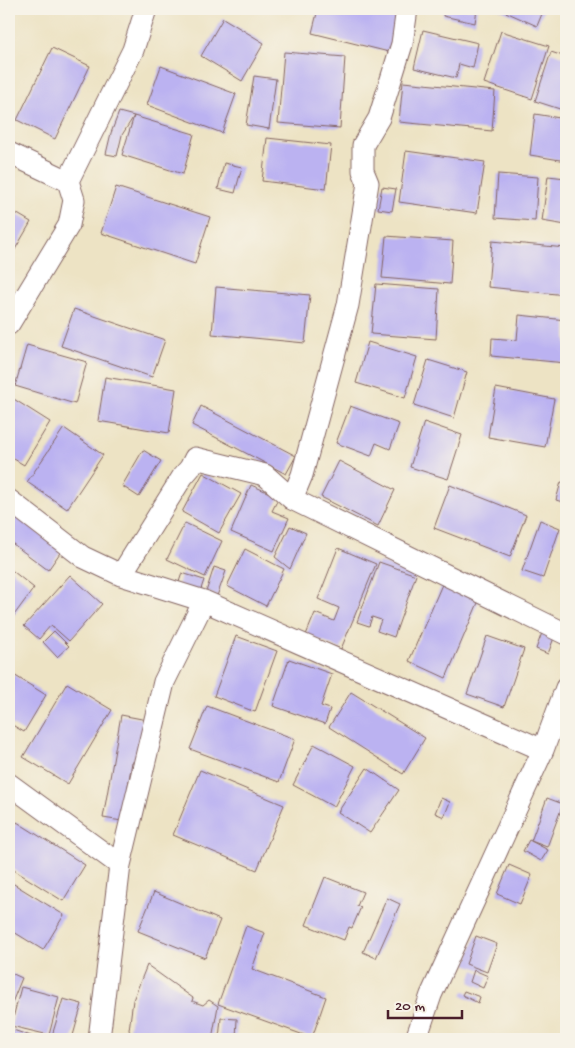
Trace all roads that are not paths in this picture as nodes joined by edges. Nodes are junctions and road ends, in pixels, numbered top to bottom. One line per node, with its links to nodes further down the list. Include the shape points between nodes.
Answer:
1 (146, 9): 4 (street, via 133,50)
2 (407, 9): 6 (street, via 402,44 379,118 363,144 363,171 368,182 348,305 302,475)
3 (9, 152): 4 (street)
4 (68, 181): 5 (street, via 74,200 69,224)
5 (9, 324)
6 (292, 499): 8 (street, via 265,475 195,458); 10 (street)
7 (9, 500): 8 (street, via 83,557)
8 (121, 575): 9 (street)
9 (204, 601): 12 (street); 14 (street, via 164,682)
10 (566, 634)
11 (566, 688): 12 (street)
12 (543, 750): 16 (street, via 431,995)
13 (9, 784): 14 (street)
14 (120, 865): 15 (street)
15 (98, 1039)
16 (416, 1039)

